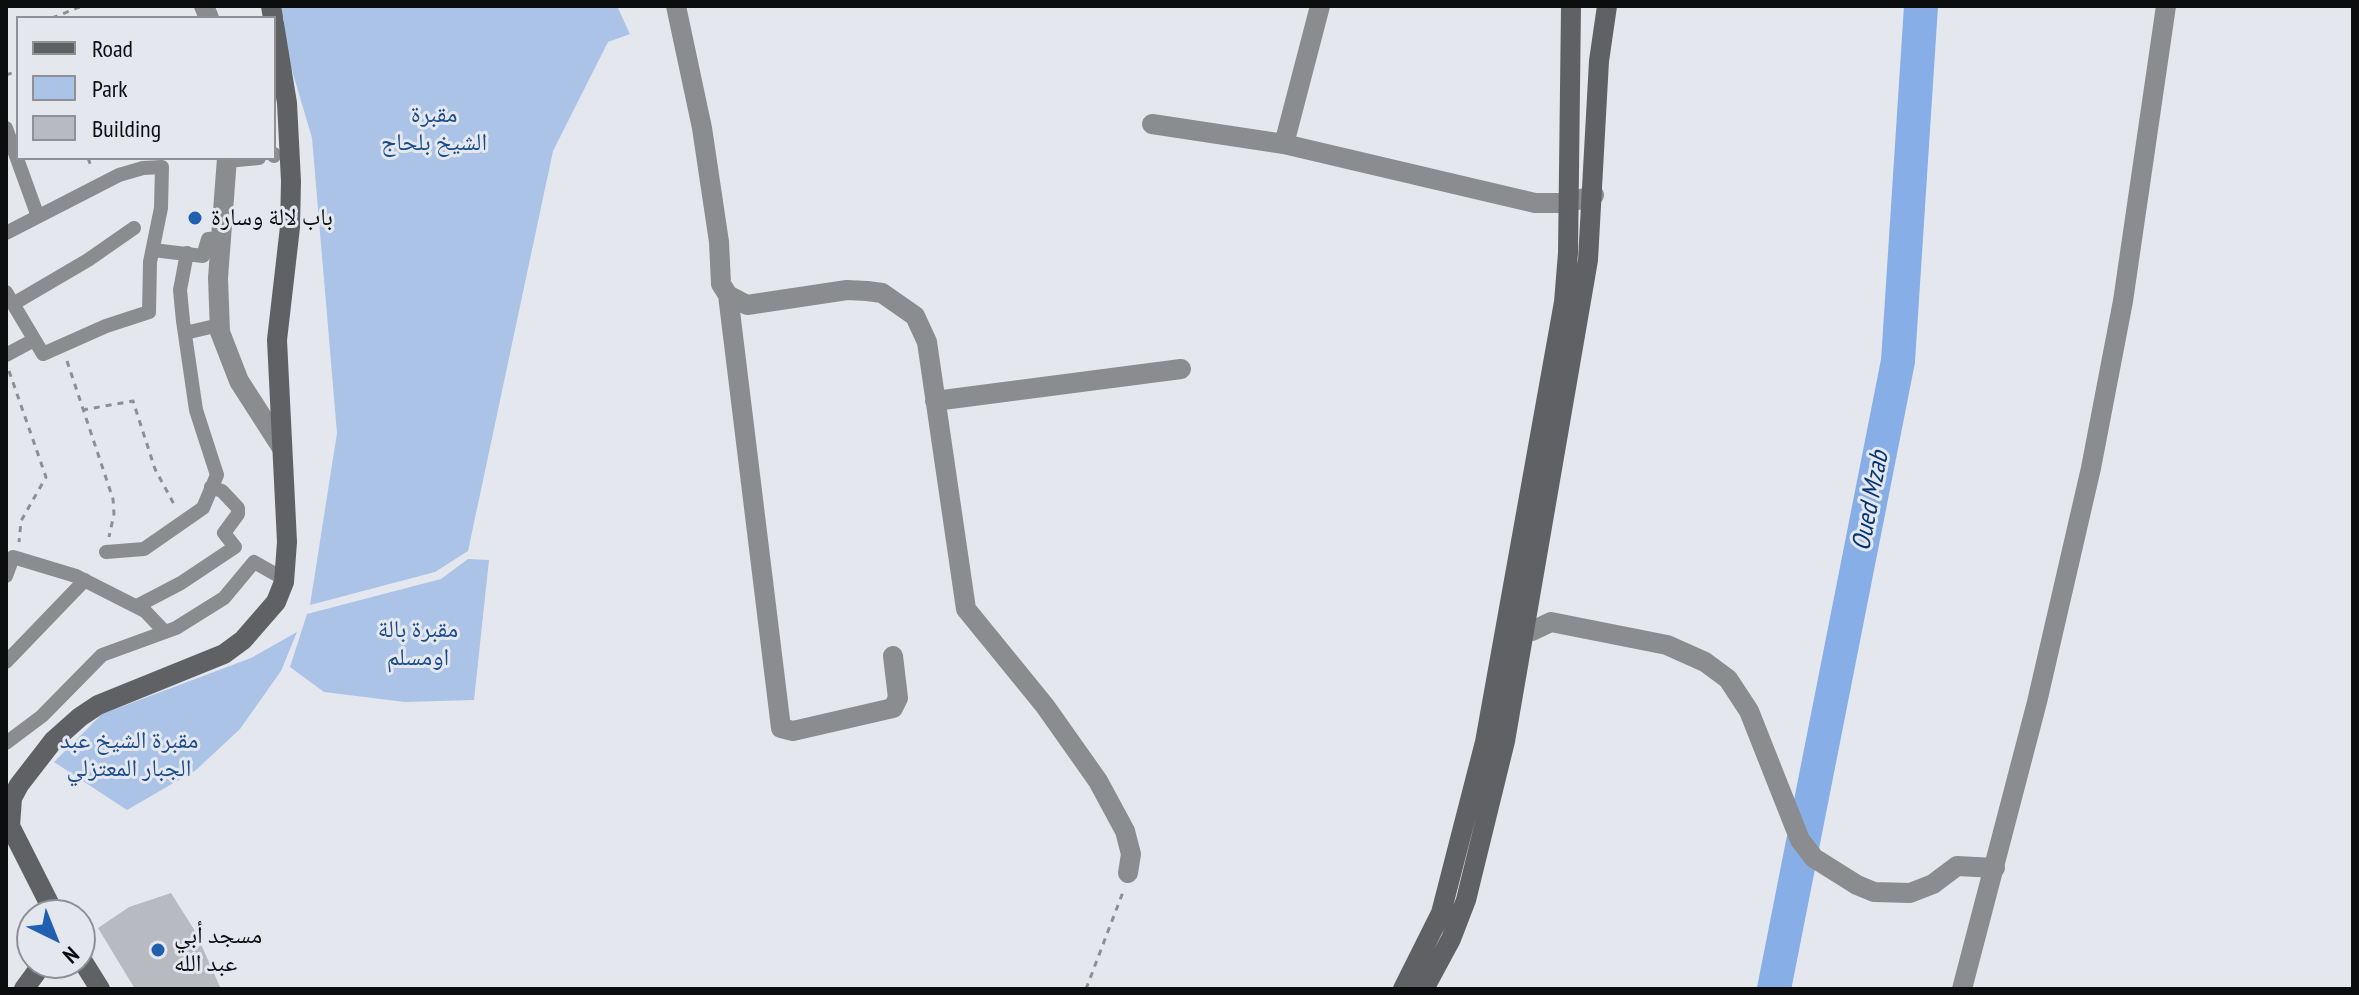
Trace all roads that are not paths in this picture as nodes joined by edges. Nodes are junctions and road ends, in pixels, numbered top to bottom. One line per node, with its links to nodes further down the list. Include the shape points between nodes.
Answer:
1 (676, 6): 23 (street, via 702,128 719,242 717,270)
2 (1320, 6): 11 (street)
3 (1571, 6): 7 (main road)
4 (1607, 6): 8 (main road)
5 (2166, 6): 48 (street, via 2123,301 2091,468)
6 (276, 36): 31 (main road, via 287,103 291,181 277,340)
7 (1569, 60): 8 (main road); 16 (main road)
8 (1599, 61): 15 (main road)
9 (1152, 124): 11 (street)
10 (6, 128): 12 (street)
11 (1284, 144): 16 (street, via 1535,203)
12 (16, 156)
13 (18, 160): 17 (street)
14 (227, 160): 20 (street)
15 (1594, 195): 16 (street); 39 (main road, via 1583,296)
16 (1568, 203): 39 (main road, via 1564,302)
17 (37, 214): 19 (street); 21 (street, via 128,171 162,167)
18 (134, 228): 24 (street, via 88,260)
19 (6, 233)
20 (221, 238): 22 (street, via 208,239 203,256); 25 (street)
21 (153, 250): 22 (street); 27 (street, via 149,312 43,354)
22 (187, 253): 26 (street, via 180,290)
23 (728, 295): 30 (street, via 747,305 847,290 882,293 915,316 922,329); 44 (street, via 781,728 793,731 893,708 898,698)
24 (10, 298): 27 (street)
25 (219, 325): 26 (street); 31 (street, via 239,381)
26 (185, 333): 32 (street, via 196,410 217,475)
27 (32, 341): 28 (street)
28 (6, 355)
29 (1181, 369): 30 (street)
30 (935, 401): 49 (street, via 966,609 1098,781 1125,831 1131,854)
31 (282, 448): 37 (main road)
32 (211, 487): 33 (street, via 203,508 144,549); 34 (street, via 222,491 239,511 224,533 235,547)
33 (106, 552)
34 (223, 556): 36 (street); 40 (street)
35 (6, 576): 38 (street, via 13,557)
36 (244, 578): 37 (street, via 254,562); 43 (street, via 224,598)
37 (284, 579): 47 (main road, via 263,621 224,654 98,705 64,730 19,785)
38 (85, 580): 40 (street); 45 (street)
39 (1520, 601): 41 (street); 42 (main road)
40 (137, 606): 43 (street)
41 (1551, 622): 42 (street); 48 (street, via 1667,645 1728,679 1762,735 1800,840 1814,858 1857,885 1893,894 1933,884 1957,866)
42 (1515, 630): 51 (main road, via 1447,895); 52 (main road, via 1505,741 1466,900)
43 (165, 632): 46 (street, via 102,655 42,716)
44 (893, 656)
45 (6, 662)
46 (6, 743)
47 (8, 814): 50 (main road, via 14,839)
48 (1995, 868): 53 (street)
49 (1128, 873)
50 (46, 899)
51 (1403, 989)
52 (1424, 989)
53 (1962, 989)

